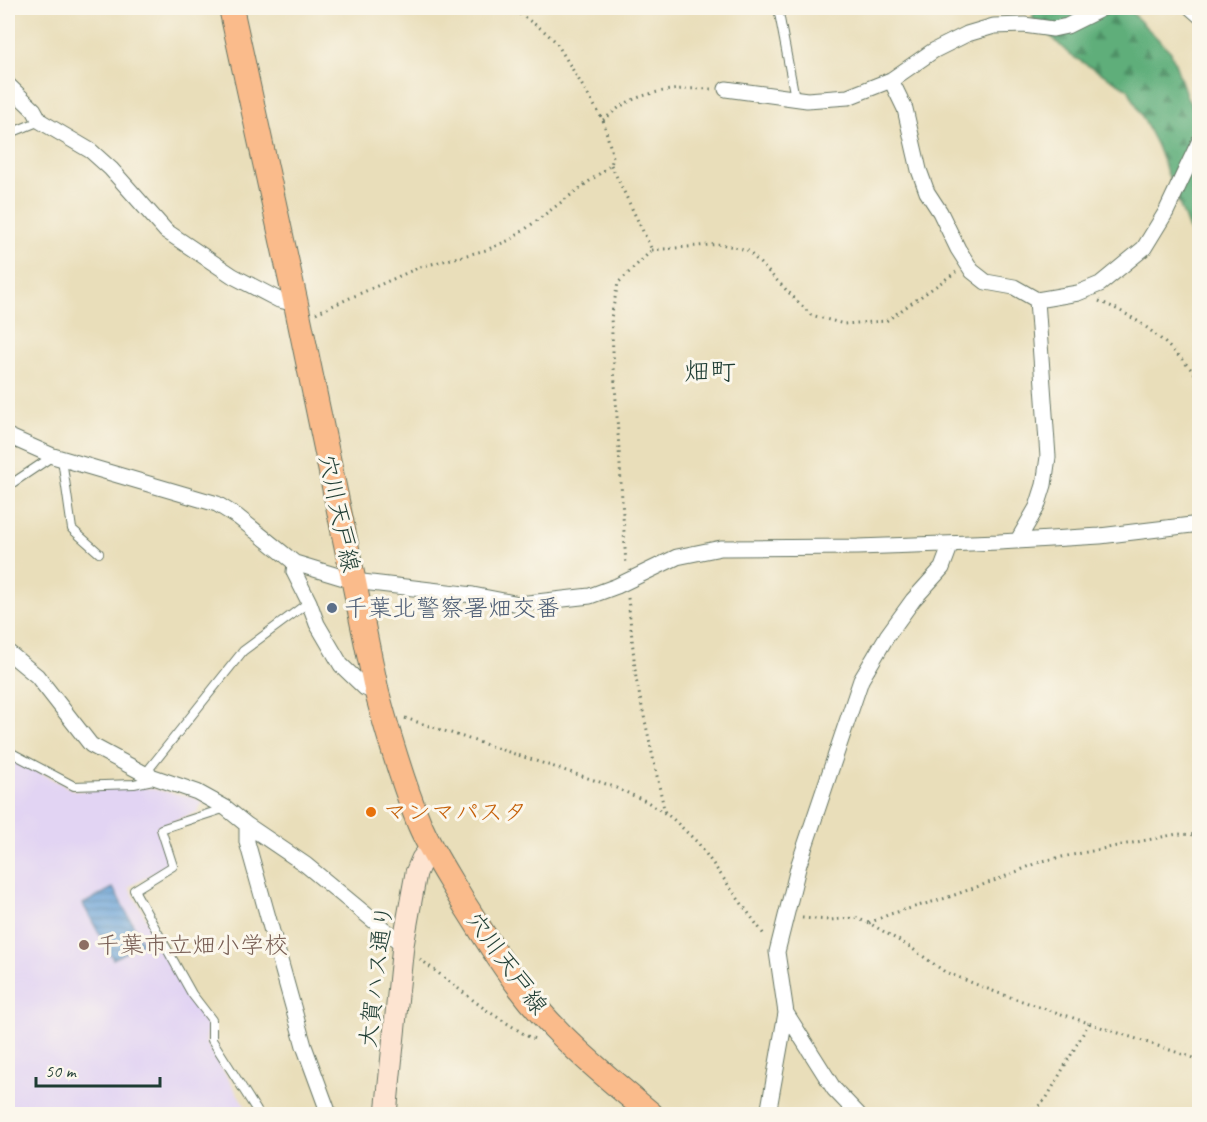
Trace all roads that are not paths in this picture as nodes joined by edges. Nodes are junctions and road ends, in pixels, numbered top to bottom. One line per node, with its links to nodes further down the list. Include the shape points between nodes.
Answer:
1 (231, 8): 14 (main road, 穴川天戸線)
2 (778, 8): 9 (lane)
3 (1103, 8): 6 (street, via 1067,27 994,26 968,34 933,51)
4 (1191, 8): 5 (street)
5 (1200, 16)
6 (891, 80): 9 (street, via 848,97); 13 (street, via 905,109 927,192 972,271 986,282 1014,287)
7 (8, 85): 10 (street)
8 (726, 89): 9 (street)
9 (795, 98)
10 (40, 121): 11 (lane); 14 (street, via 92,151 166,231 233,276)
11 (8, 134)
12 (1200, 140): 13 (street, via 1144,248 1100,284 1078,293)
13 (1037, 300): 19 (street, via 1048,457 1037,507)
14 (297, 312): 23 (main road, 穴川天戸線)
15 (8, 436): 16 (street)
16 (57, 458): 17 (lane); 21 (lane, via 72,529); 22 (street, via 217,504)
17 (8, 486)
18 (1200, 524): 19 (street, via 1100,536)
19 (1018, 540): 20 (street)
20 (951, 544): 23 (street, via 721,548 677,557 590,596 519,604); 33 (street, via 942,568 906,609 861,680 799,864 777,952)
21 (99, 553)
22 (295, 563): 23 (street); 24 (street, via 294,572)
23 (354, 581): 26 (main road, 穴川天戸線)
24 (309, 602): 26 (street, via 341,665); 28 (lane, via 243,651)
25 (8, 652): 28 (street, via 37,676 91,746)
26 (380, 703): 31 (main road, 穴川天戸線, via 419,825)
27 (8, 751): 28 (lane, via 74,786 134,784)
28 (153, 777): 29 (street, via 197,792)
29 (226, 808): 30 (street); 34 (lane, via 161,829 173,866 134,890 192,994 212,1020 212,1040)
30 (247, 825): 32 (street, via 306,865); 35 (street, via 247,842 304,1046)
31 (431, 848): 32 (street, 大賀ハス通り, via 416,873); 37 (main road, 穴川天戸線, via 519,986 582,1055)
32 (403, 945): 36 (street, 大賀ハス通り)
33 (786, 1013): 38 (street); 39 (street, via 834,1089)
34 (259, 1114)
35 (329, 1114)
36 (386, 1114)
37 (651, 1114)
38 (768, 1114)
39 (858, 1114)

